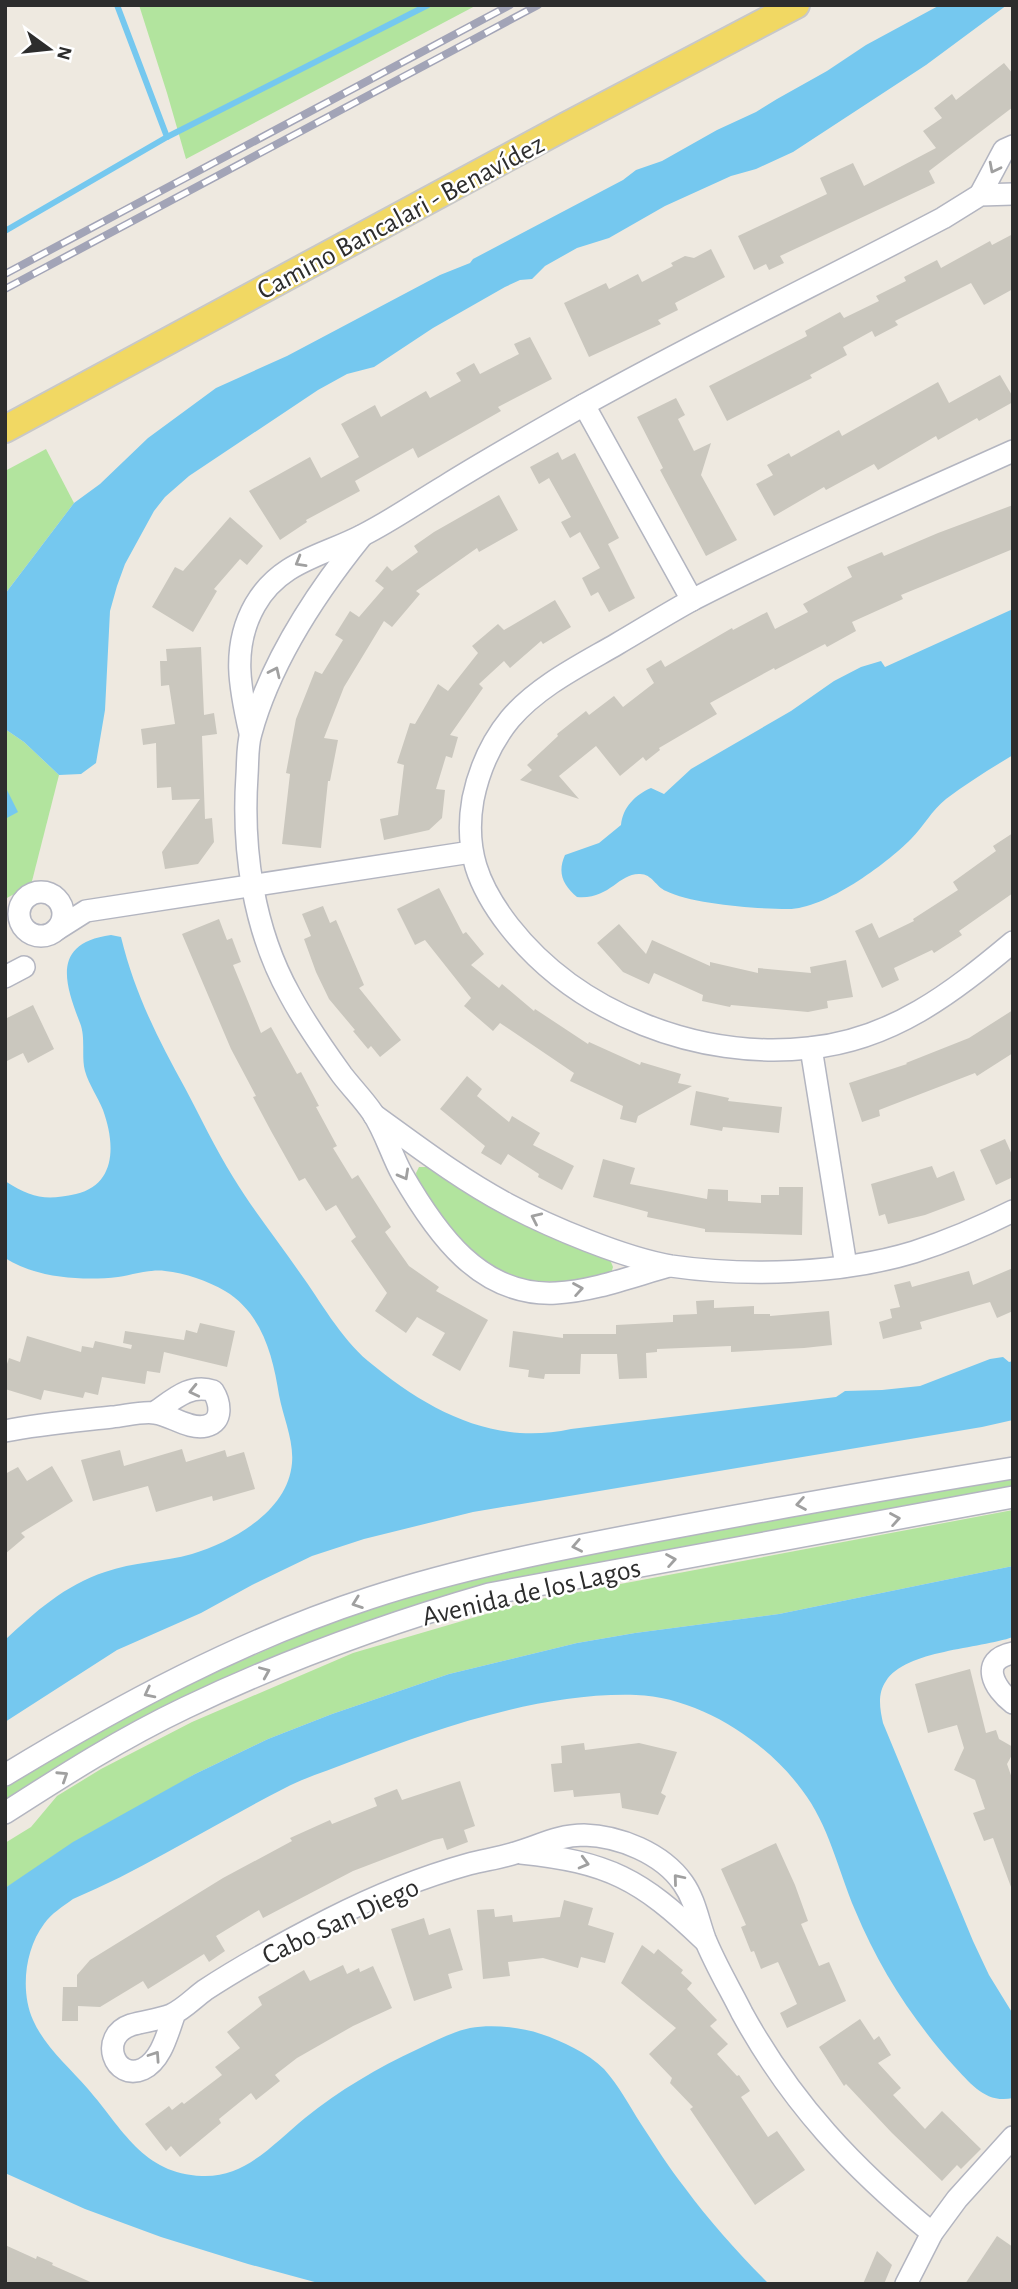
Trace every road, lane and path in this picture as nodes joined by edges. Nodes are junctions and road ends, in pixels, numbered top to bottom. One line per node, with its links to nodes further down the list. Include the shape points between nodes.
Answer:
1 (796, 5): 6 (main road, Camino Bancalari - Benavídez)
2 (1013, 146): 4 (street, one-way to 4, via 1004,150)
3 (1013, 194): 4 (street)
4 (980, 195): 5 (street)
5 (584, 405): 8 (street); 9 (street)
6 (5, 429)
7 (1013, 452): 9 (street)
8 (362, 536): 10 (street, one-way to 8, via 300,624); 10 (street, one-way to 10, via 290,568 255,605 238,657)
9 (692, 600): 11 (street, via 566,674 511,718 493,744 476,785 470,818)
10 (250, 735): 12 (street, via 245,830)
11 (471, 852): 12 (street); 18 (street, via 479,878 518,937 587,997 634,1020 714,1044 769,1050)
12 (252, 885): 14 (street); 19 (street, via 258,916 289,993)
13 (54, 895): 14 (street); 15 (street, via 41,891 28,896); 16 (street, via 63,912)
14 (95, 910): 16 (street)
15 (10, 915): 16 (street, via 35,935)
16 (56, 930)
17 (1013, 942): 18 (street, via 948,995 918,1013 850,1040)
18 (811, 1048): 22 (street)
19 (373, 1114): 21 (street, one-way to 19, via 588,1240 505,1203); 21 (street, one-way to 21, via 424,1209 456,1251 478,1272 503,1285 556,1293)
20 (1013, 1211): 22 (street, via 913,1252)
21 (669, 1265): 22 (street, via 733,1272)
22 (846, 1266)
23 (154, 1413): 24 (street)
24 (5, 1432)
25 (1013, 1468): 29 (street, Avenida de los Lagos, one-way to 29, via 772,1509 450,1573 331,1612 200,1667 85,1726)
26 (1013, 1497): 30 (street, Avenida de los Lagos, one-way to 26, via 85,1762 183,1709 322,1648 440,1608 489,1594)
27 (1013, 1653): 28 (street, via 1001,1656 992,1674 994,1686)
28 (1013, 1703)
29 (5, 1775)
30 (5, 1813)
31 (517, 1853): 32 (street, Cabo San Diego, one-way to 32, via 562,1857 635,1882 671,1907); 32 (street, Cabo San Diego, one-way to 31, via 682,1882 636,1847 612,1838 582,1835 552,1839); 33 (street, Cabo San Diego, via 409,1884 332,1918 203,1991)
32 (706, 1941): 35 (street, Cabo San Diego, via 763,2050 794,2095 830,2140)
33 (175, 2013)
34 (1013, 2137): 35 (street)
35 (932, 2234): 36 (street)
36 (906, 2284)

